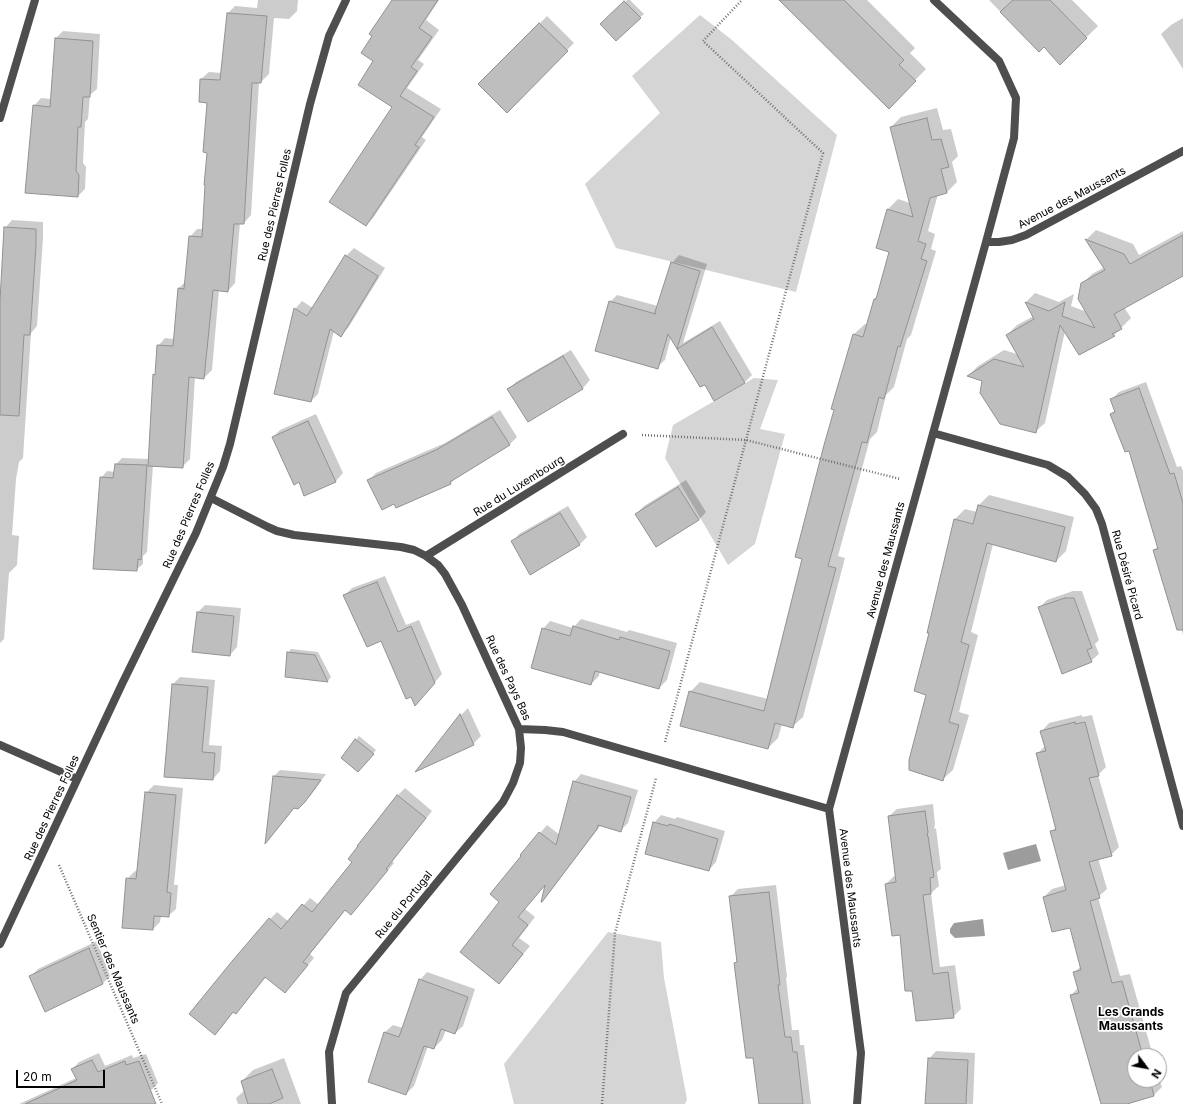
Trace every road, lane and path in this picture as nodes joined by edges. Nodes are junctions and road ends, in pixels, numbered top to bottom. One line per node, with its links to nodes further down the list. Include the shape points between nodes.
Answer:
1 (35, 0): 5 (street)
2 (346, 0): 12 (street, Rue des Pierres Folles, via 329,36 310,104 230,444)
3 (742, 0): 10 (path, via 703,40 823,153)
4 (934, 0): 7 (street, via 999,61 1016,98 1014,138)
5 (0, 118)
6 (1183, 151): 7 (street, Avenue des Maussants, via 1026,235 1012,240)
7 (986, 242): 8 (street, Avenue des Maussants)
8 (933, 433): 11 (street, Avenue des Maussants); 19 (street, Rue Désiré Picard, via 1048,465 1068,477 1096,509 1104,530)
9 (623, 434): 10 (path); 13 (street, Rue du Luxembourg)
10 (746, 440): 11 (path); 16 (path)
11 (919, 484): 18 (street, Avenue des Maussants)
12 (211, 498): 13 (street, Rue des Pays Bas, via 277,531 402,547); 17 (street, Rue des Pierres Folles)
13 (426, 556): 14 (street, Rue des Pays Bas, via 445,574 462,605)
14 (519, 729): 16 (street, Rue des Pays Bas, via 563,732); 23 (street, Rue du Portugal, via 520,763 503,802 346,993 328,1052)
15 (0, 745): 17 (street)
16 (660, 760): 18 (street, Rue des Pays Bas); 24 (path, via 615,934)
17 (77, 779): 20 (street, Rue des Pierres Folles)
18 (829, 809): 25 (street, Avenue des Maussants, via 861,1053)
19 (1183, 826)
20 (49, 840): 21 (street, Rue des Pierres Folles); 22 (path, Sentier des Maussants)
21 (0, 944)
22 (162, 1104)
23 (332, 1104)
24 (602, 1104)
25 (857, 1104)

